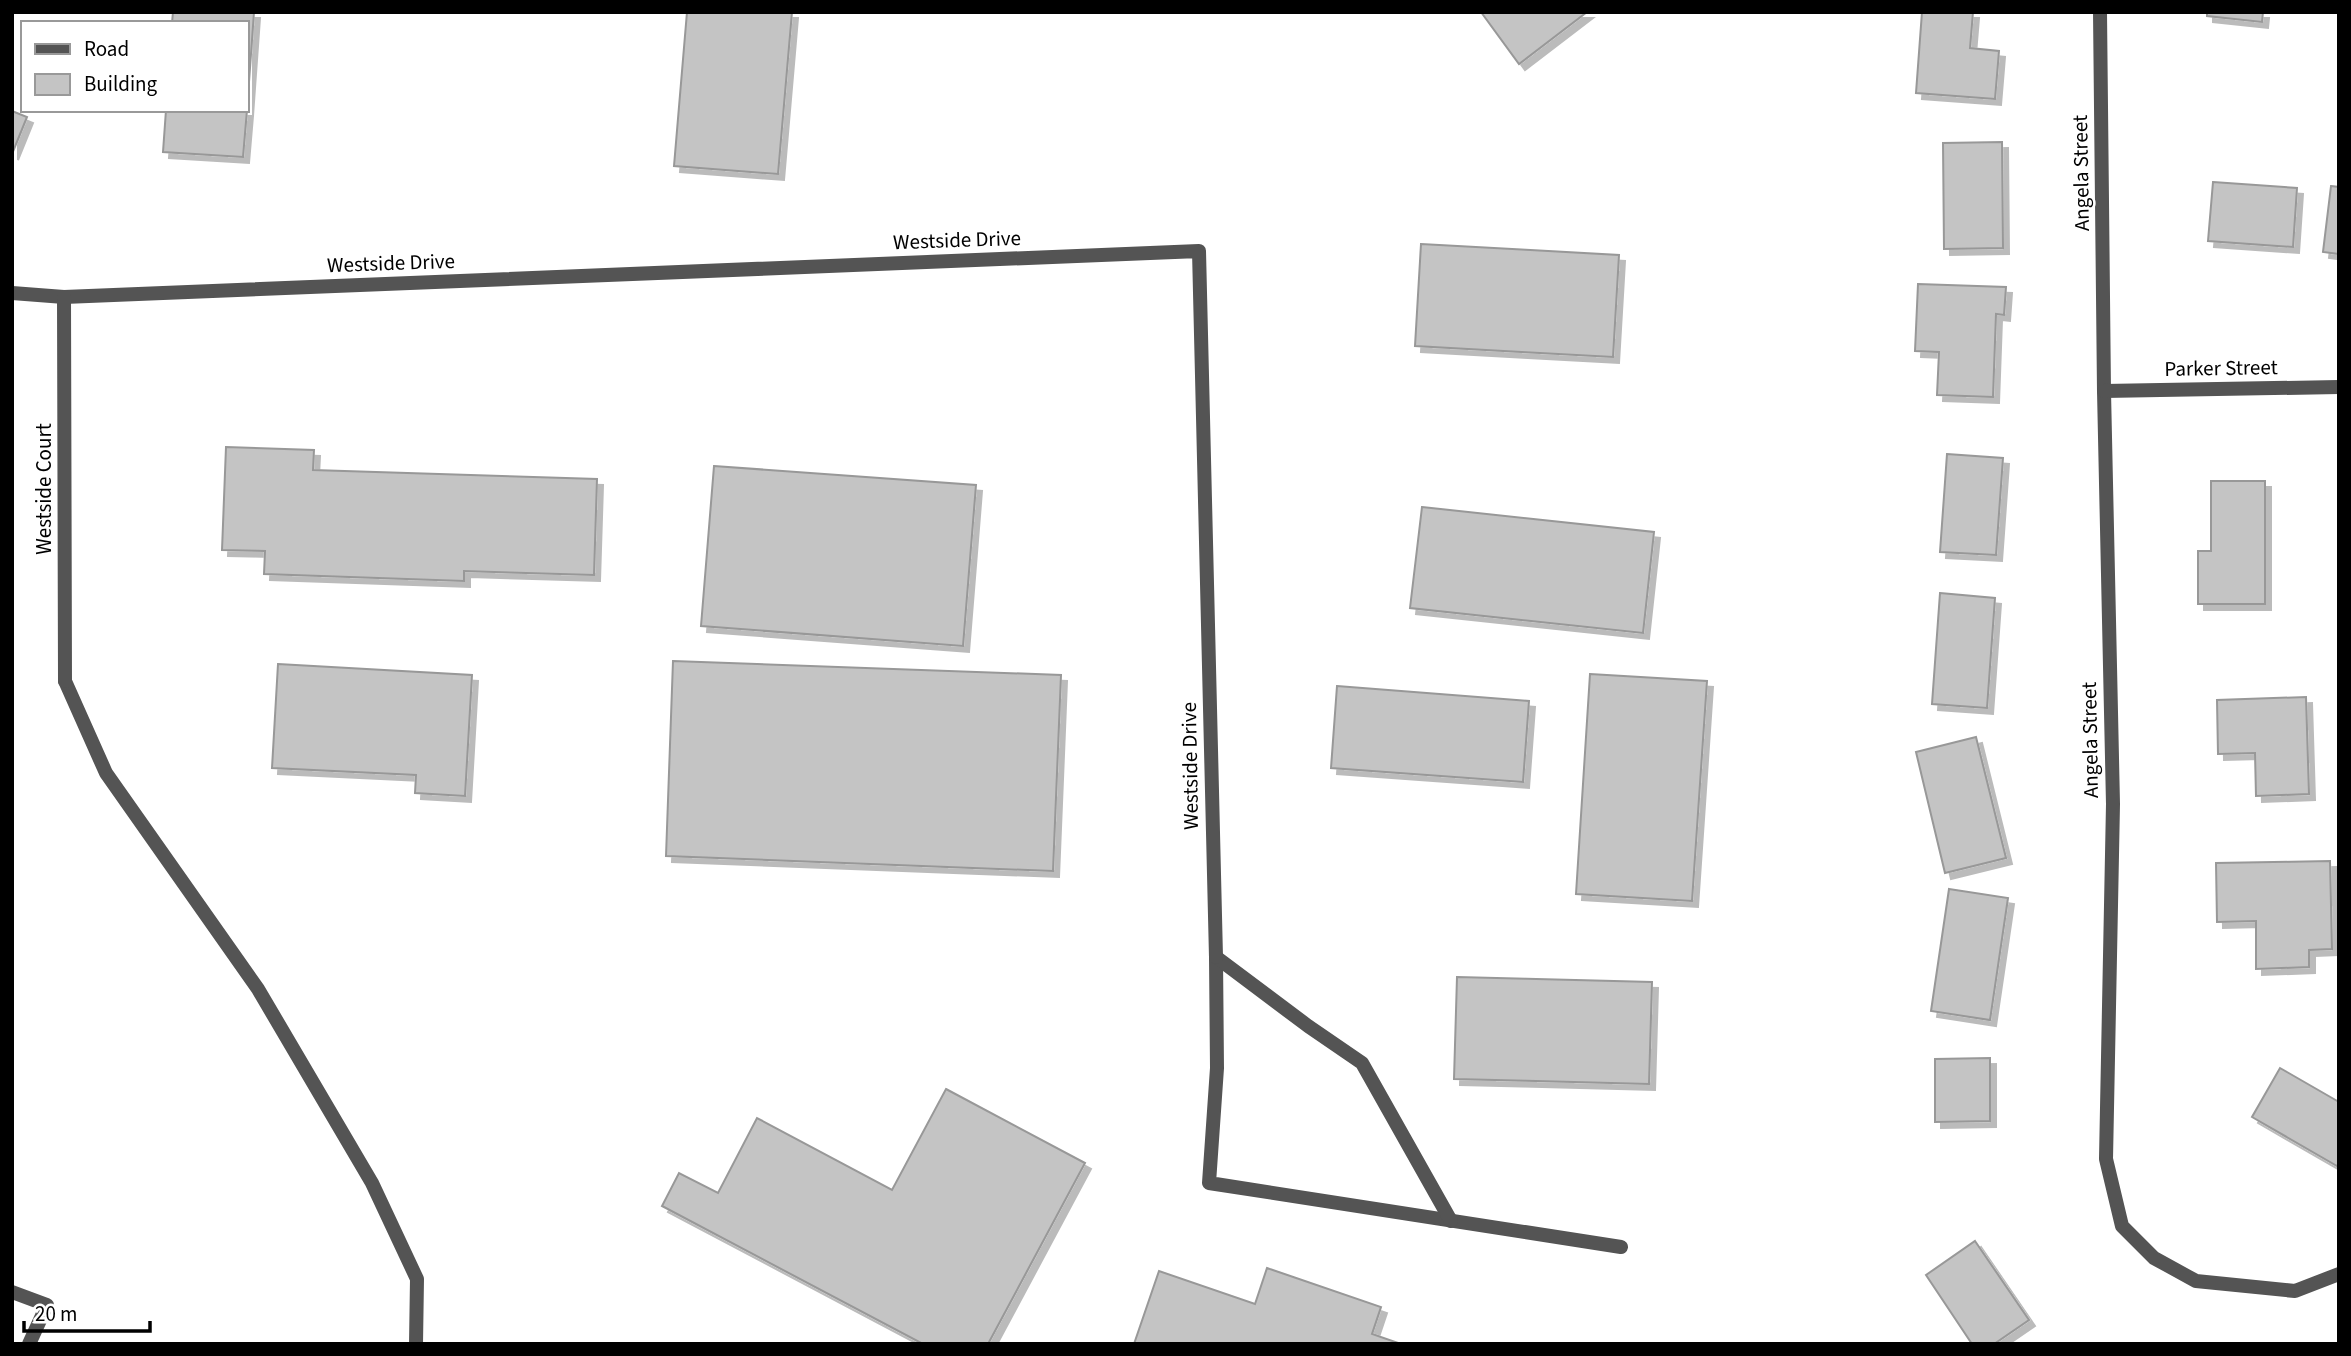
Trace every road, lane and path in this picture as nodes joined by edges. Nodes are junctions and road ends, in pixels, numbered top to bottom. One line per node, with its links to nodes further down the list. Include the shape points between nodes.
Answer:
1 (2100, 12): 5 (street, Angela Street)
2 (12, 293): 3 (street, Westside Drive)
3 (64, 297): 6 (street, Westside Drive, via 1199,251); 12 (street, Westside Court, via 65,681 106,773 258,989 372,1183 417,1279)
4 (2339, 387): 5 (street, Parker Street)
5 (2104, 391): 9 (street, Angela Street, via 2113,804 2106,1159 2122,1226 2154,1258 2196,1281 2295,1291)
6 (1216, 957): 7 (street, via 1362,1063); 7 (street, via 1217,1068 1209,1183)
7 (1451, 1221): 8 (street)
8 (1621, 1247)
9 (2339, 1274)
10 (12, 1292): 11 (street, via 47,1305)
11 (29, 1344)
12 (416, 1344)

